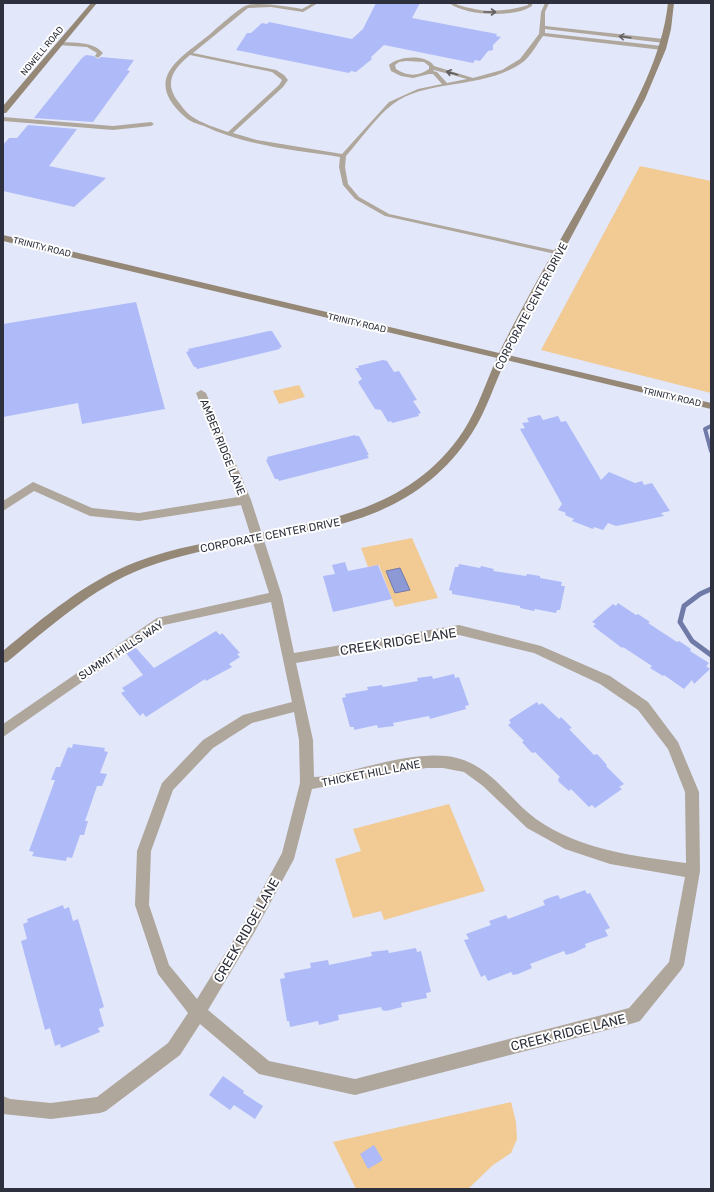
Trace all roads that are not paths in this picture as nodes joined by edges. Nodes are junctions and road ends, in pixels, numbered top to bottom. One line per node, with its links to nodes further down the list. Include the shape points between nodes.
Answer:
1 (94, 3): 8 (street, NOWELL ROAD)
2 (316, 3): 10 (lane, via 303,11 271,6 247,7)
3 (451, 3): 5 (lane, one-way to 5, via 484,12 504,12)
4 (671, 3): 9 (street, CORPORATE CENTER DRIVE)
5 (538, 6): 6 (lane, via 543,12)
6 (544, 27): 7 (lane); 9 (lane, one-way to 6)
7 (542, 34): 9 (lane); 13 (lane, via 518,63 504,71)
8 (60, 44): 11 (lane, via 93,48 100,53); 15 (street, NOWELL ROAD)
9 (663, 45): 21 (street, CORPORATE CENTER DRIVE, via 646,87)
10 (188, 53): 18 (lane, via 169,75 168,87 172,98 188,117); 18 (lane, via 274,72 285,80 282,86)
11 (98, 56)
12 (430, 69): 12 (lane, via 425,61 416,58 397,61 392,65 393,70 408,76 418,76); 13 (lane, one-way to 12); 14 (lane)
13 (474, 79): 14 (lane)
14 (446, 85): 19 (lane, via 413,92 391,103)
15 (3, 111)
16 (3, 119): 17 (lane, via 113,128)
17 (151, 124)
18 (229, 134): 19 (lane, via 256,142)
19 (343, 156): 21 (lane, via 345,184 357,198 387,214)
20 (3, 238): 22 (street, TRINITY ROAD)
21 (560, 253): 22 (street, CORPORATE CENTER DRIVE)
22 (502, 357): 24 (street, TRINITY ROAD); 27 (street, CORPORATE CENTER DRIVE, via 486,397 467,432 442,464 420,483 369,512 342,521)
23 (201, 393): 25 (street, AMBER RIDGE LANE)
24 (711, 406)
25 (245, 500): 26 (street, AMBER RIDGE LANE, via 139,517 90,512 32,486); 27 (street, AMBER RIDGE LANE)
26 (3, 507)
27 (258, 539): 28 (street, CREEK RIDGE LANE); 29 (street, CORPORATE CENTER DRIVE, via 170,555 139,565 72,602)
28 (276, 596): 30 (street, CREEK RIDGE LANE); 32 (street, SUMMIT HILLS WAY, via 161,621)
29 (3, 658)
30 (289, 659): 31 (street, CREEK RIDGE LANE); 34 (street, CREEK RIDGE LANE, via 458,630 537,649 605,680 643,706 673,746 692,792)
31 (298, 706): 33 (street, CREEK RIDGE LANE, via 306,740); 35 (street, CREEK RIDGE LANE, via 248,719 208,744 167,787 144,851 142,905 163,969)
32 (3, 731)
33 (307, 783): 34 (street, THICKET HILL LANE, via 320,783 426,762 458,764 479,774 531,824 559,841 594,855); 35 (street, CREEK RIDGE LANE, via 289,854 249,928)
34 (693, 871): 35 (street, CREEK RIDGE LANE, via 676,965 634,1015 354,1087 265,1068)
35 (198, 1012): 36 (street, via 174,1049 100,1105 51,1111)
36 (3, 1104)

